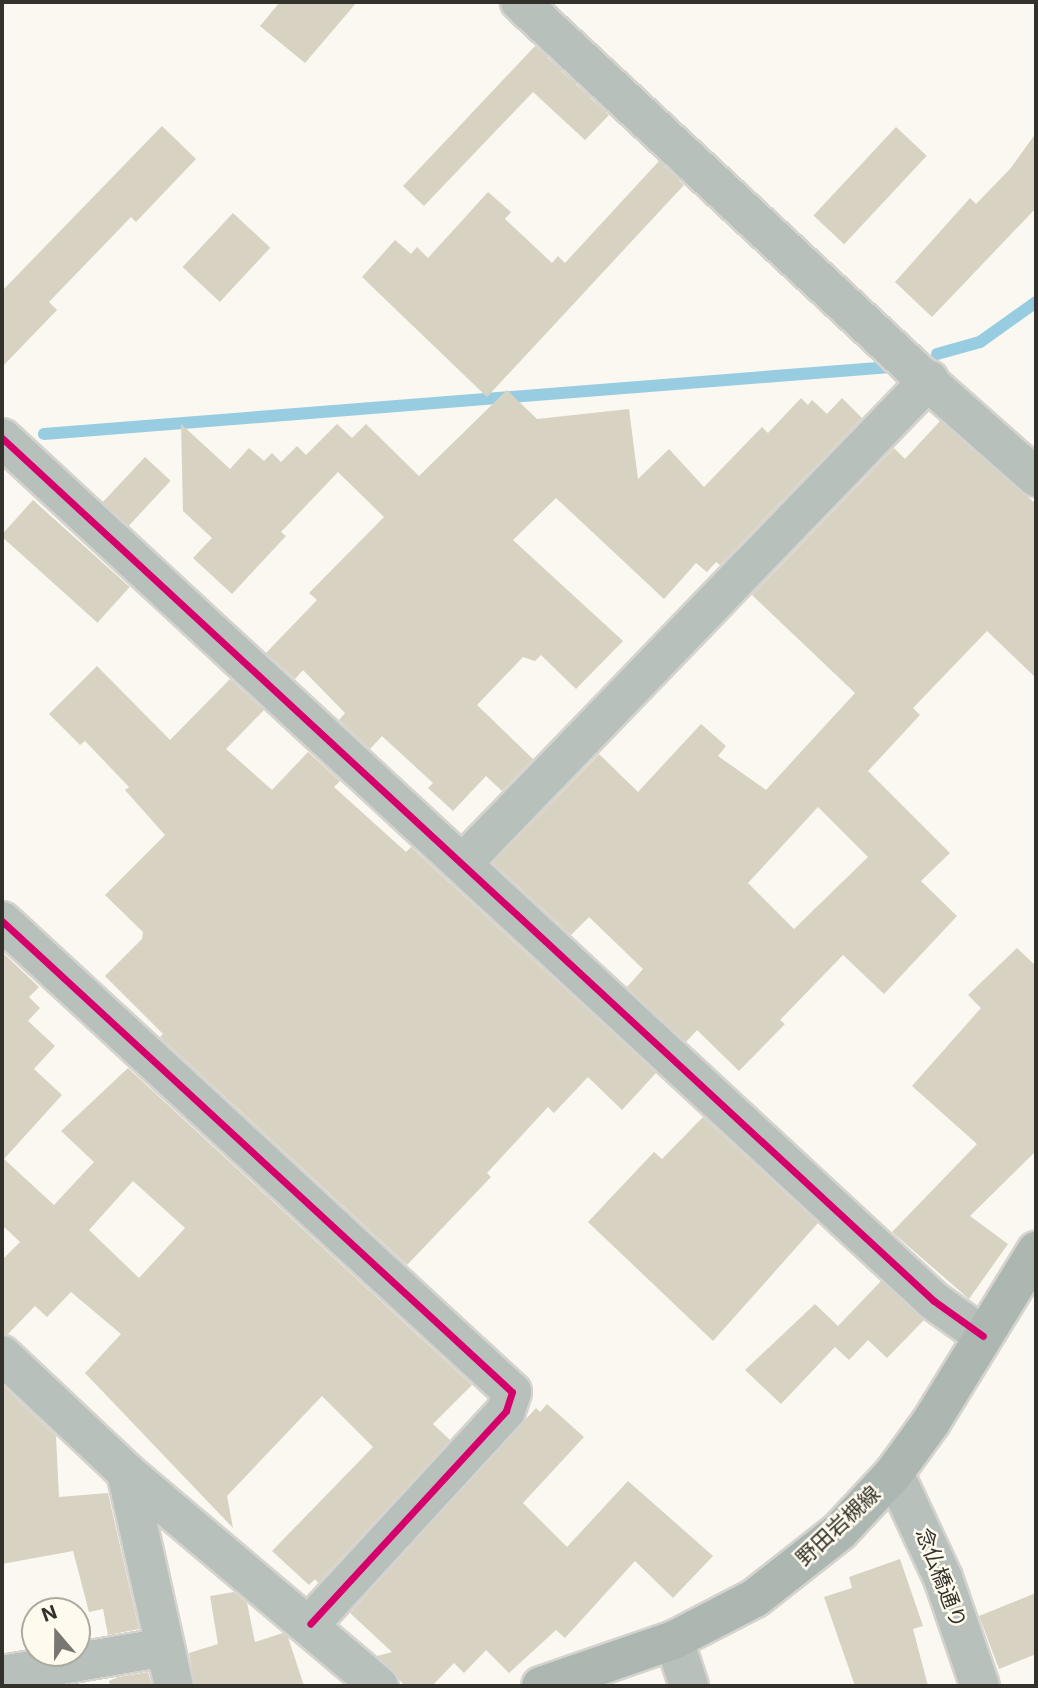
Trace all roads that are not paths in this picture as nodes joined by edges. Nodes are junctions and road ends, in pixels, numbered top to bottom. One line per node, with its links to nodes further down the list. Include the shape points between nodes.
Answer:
1 (520, 2): 2 (street)
2 (929, 380): 4 (street); 5 (street)
3 (2, 438): 5 (street)
4 (1036, 477)
5 (464, 862): 8 (street, via 934,1301)
6 (2, 921): 12 (street, via 512,1392 506,1411)
7 (1033, 1261): 8 (main road, 野田岩槻線)
8 (983, 1336): 11 (main road, 野田岩槻線)
9 (2, 1355): 10 (street)
10 (125, 1472): 12 (street); 14 (street)
11 (894, 1474): 13 (main road, 野田岩槻線, via 840,1531 755,1598); 20 (street, 念仏橋通り, via 943,1578)
12 (310, 1624): 17 (street)
13 (674, 1640): 18 (main road, 野田岩槻線); 19 (street)
14 (165, 1647): 15 (street); 16 (street)
15 (2, 1675)
16 (174, 1686)
17 (379, 1686)
18 (541, 1686)
19 (689, 1686)
20 (980, 1686)

